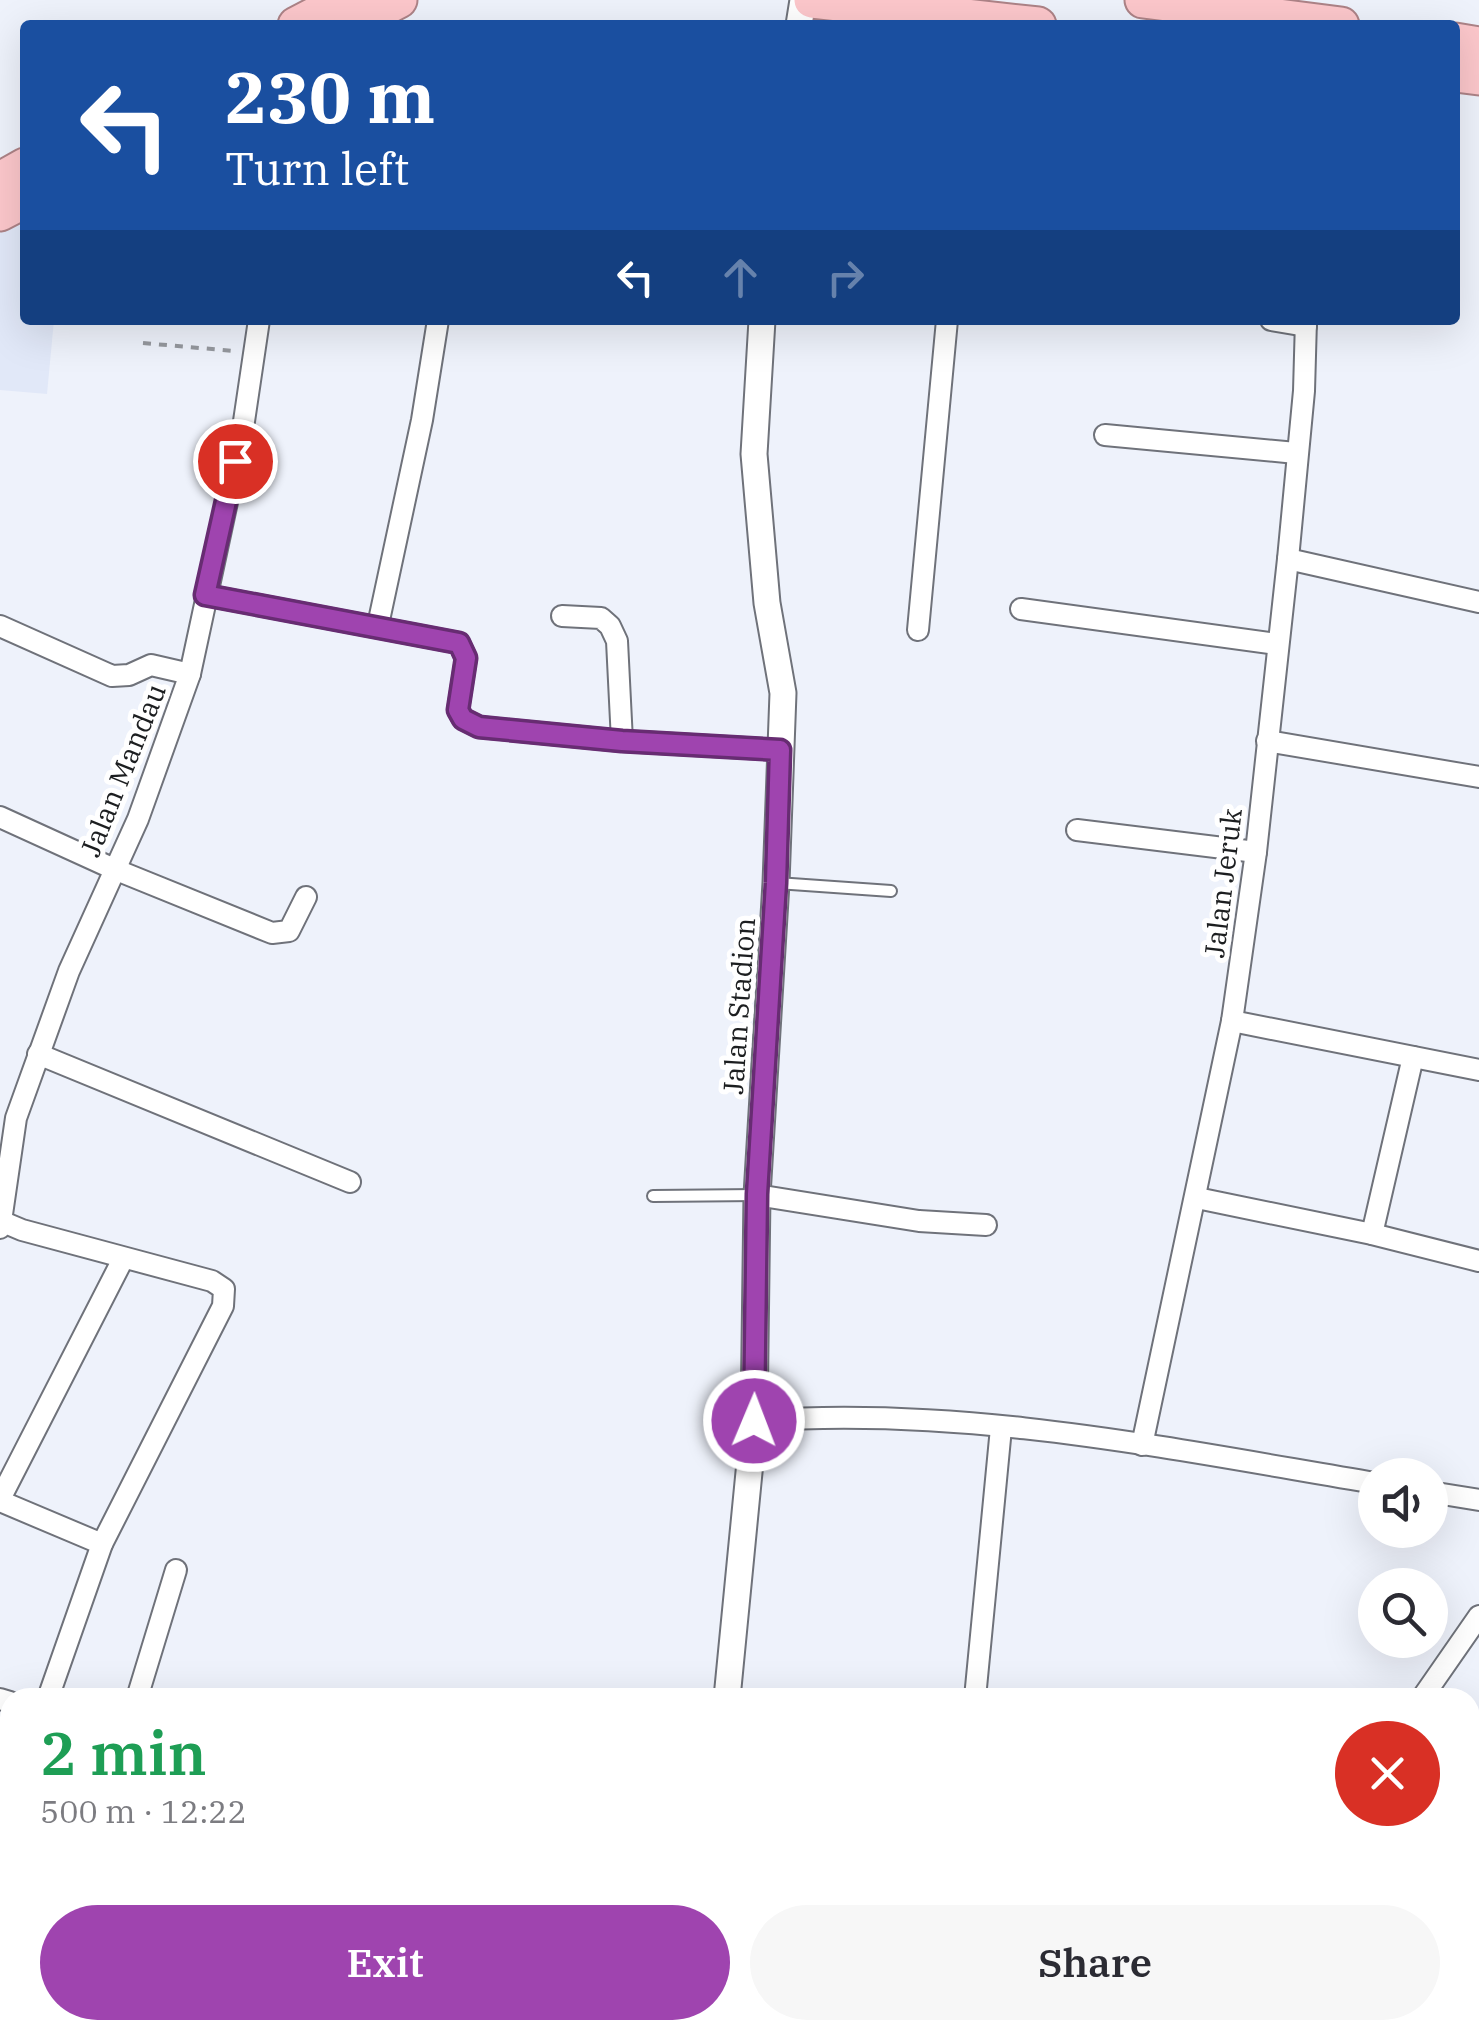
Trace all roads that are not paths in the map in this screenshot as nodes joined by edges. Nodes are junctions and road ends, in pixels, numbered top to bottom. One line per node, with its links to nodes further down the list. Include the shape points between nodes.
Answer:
1 (344, 0): 7 (highway)
2 (399, 0): 8 (highway)
3 (812, 0): 9 (highway)
4 (1143, 0): 5 (highway)
5 (1153, 1): 6 (highway)
6 (1335, 16)
7 (306, 20)
8 (361, 20)
9 (993, 20)
10 (258, 325): 18 (street, Jalan Mandau)
11 (437, 325): 22 (street)
12 (762, 325): 29 (street, Jalan Stadion, via 754,454 767,604 783,693)
13 (948, 325): 24 (street)
14 (1306, 325): 16 (street, Jalan Jeruk)
15 (1105, 435): 16 (street)
16 (1296, 453): 17 (street, Jalan Jeruk)
17 (1288, 560): 19 (street); 25 (street, Jalan Jeruk)
18 (205, 595): 22 (street); 26 (street, Jalan Mandau)
19 (1479, 602)
20 (1021, 610): 25 (street)
21 (562, 616): 27 (street, via 601,618 614,633)
22 (378, 625): 27 (street, via 464,646 458,710 471,724)
23 (0, 626): 26 (street, via 112,676 151,665)
24 (918, 630)
25 (1276, 644): 28 (street, Jalan Jeruk)
26 (190, 674): 34 (street, Jalan Mandau)
27 (622, 741): 29 (street)
28 (1267, 741): 30 (street); 33 (street, Jalan Jeruk)
29 (780, 750): 35 (street, Jalan Stadion)
30 (1479, 777)
31 (0, 817): 34 (street)
32 (1076, 830): 33 (street)
33 (1256, 852): 38 (street, Jalan Jeruk)
34 (114, 869): 37 (street, via 280,935 292,928); 39 (street, Jalan Mandau)
35 (776, 883): 36 (lane); 43 (street, Jalan Stadion)
36 (892, 891)
37 (306, 897)
38 (1232, 1021): 40 (street); 45 (street, Jalan Jeruk)
39 (38, 1054): 42 (street); 46 (street, Jalan Mandau, via 16,1118)
40 (1413, 1057): 41 (street); 48 (street)
41 (1479, 1070)
42 (350, 1182)
43 (757, 1194): 44 (lane); 47 (street, via 919,1221); 51 (street, Jalan Stadion)
44 (653, 1196)
45 (1197, 1198): 48 (street); 53 (street, Jalan Jeruk)
46 (2, 1225): 49 (street)
47 (986, 1225)
48 (1372, 1234): 50 (street)
49 (123, 1259): 56 (street); 58 (street, via 212,1281 226,1296)
50 (1479, 1261)
51 (754, 1421): 52 (street, via 825,1415); 63 (street, Jalan Stadion)
52 (1001, 1428): 53 (street); 64 (street)
53 (1142, 1444): 54 (street)
54 (1358, 1479)
55 (1448, 1495): 57 (street)
56 (0, 1500): 58 (street)
57 (1479, 1500)
58 (102, 1544): 61 (street)
59 (176, 1570): 62 (street)
60 (1479, 1616): 65 (street)
61 (52, 1688)
62 (140, 1688)
63 (727, 1688)
64 (976, 1688)
65 (1429, 1688)

